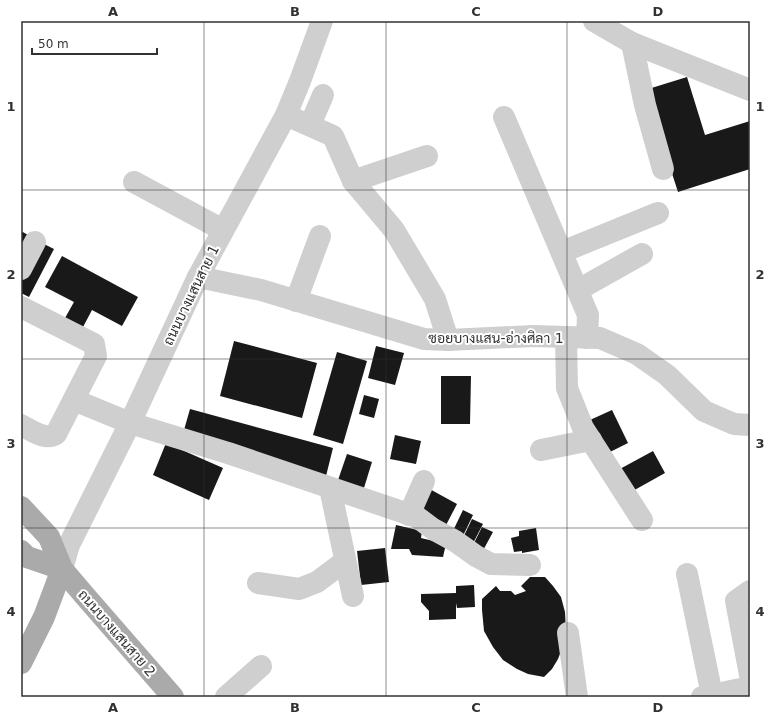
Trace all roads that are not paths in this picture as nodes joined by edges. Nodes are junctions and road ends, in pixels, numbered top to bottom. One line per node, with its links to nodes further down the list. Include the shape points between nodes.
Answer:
1 (322, 21): 6 (street, ถนนบางแสนสาย 1)
2 (594, 21): 3 (street)
3 (632, 43): 4 (street); 10 (street, via 645,105)
4 (750, 90)
5 (323, 94): 8 (street)
6 (286, 114): 8 (street); 14 (street, ถนนบางแสนสาย 1)
7 (504, 117): 17 (street)
8 (310, 125): 11 (street, via 333,136)
9 (427, 156): 11 (street)
10 (664, 169)
11 (353, 181): 25 (street, via 394,230 436,299)
12 (134, 182): 14 (street)
13 (658, 213): 17 (street)
14 (223, 230): 20 (street, ถนนบางแสนสาย 1)
15 (320, 236): 22 (street)
16 (35, 242): 19 (street)
17 (562, 252): 21 (street)
18 (642, 254): 21 (street)
19 (21, 269)
20 (198, 277): 22 (street, ซอยบางแสน-อ่างศิลา 1, via 261,290); 27 (street, ถนนบางแสนสาย 1)
21 (578, 290): 24 (street, via 588,315)
22 (296, 301): 25 (street, ซอยบางแสน-อ่างศิลา 1, via 424,339)
23 (24, 315): 26 (street, via 94,344 96,356)
24 (576, 337): 25 (street, ซอยบางแสน-อ่างศิลา 1, via 533,336); 29 (street, ซอยบางแสน-อ่างศิลา 1, via 600,338 637,354 666,375 704,411 734,424); 30 (street, via 567,388 583,428)
25 (448, 340)
26 (74, 400): 27 (street); 28 (street, via 56,434 52,436 44,436)
27 (130, 423): 33 (street); 40 (street, ถนนบางแสนสาย 1, via 69,545)
28 (21, 425)
29 (750, 426)
30 (591, 440): 31 (street); 36 (street)
31 (541, 450)
32 (424, 481): 35 (street)
33 (330, 488): 35 (street); 38 (street)
34 (21, 507): 40 (main road, ถนนบางแสนสาย 2, via 49,537)
35 (409, 515): 39 (street, via 417,517 490,564)
36 (642, 520)
37 (21, 550): 40 (main road, via 27,557)
38 (345, 561): 42 (street, via 317,582 299,589); 44 (street)
39 (530, 565)
40 (62, 569): 46 (main road, via 44,617); 51 (main road, ถนนบางแสนสาย 2)
41 (687, 574): 50 (street)
42 (258, 583)
43 (750, 591): 48 (street, via 736,601)
44 (353, 596)
45 (568, 633): 53 (street)
46 (21, 664)
47 (261, 666): 52 (street)
48 (750, 675)
49 (750, 686): 50 (street)
50 (707, 696)
51 (173, 697)
52 (226, 697)
53 (577, 697)

